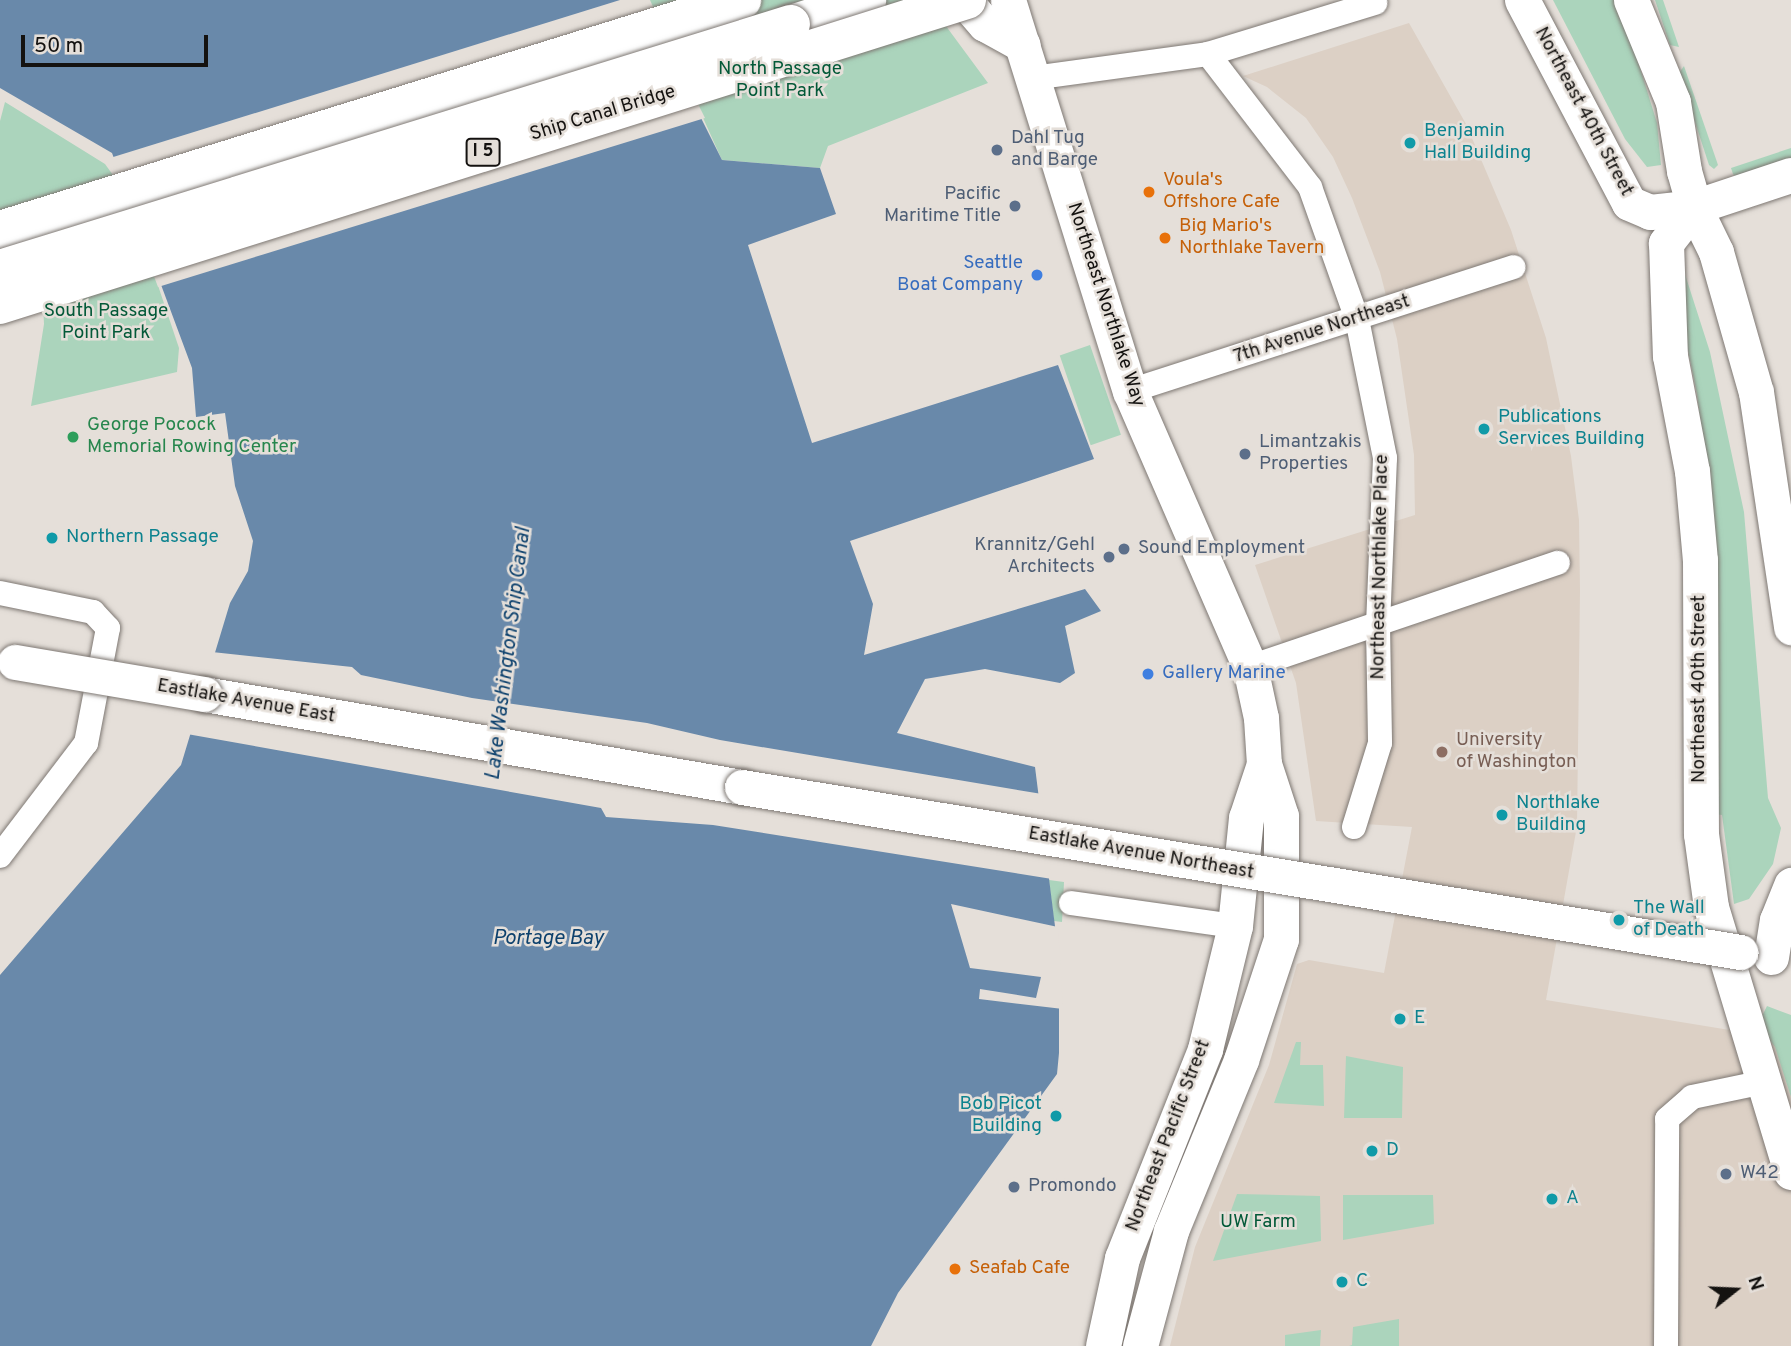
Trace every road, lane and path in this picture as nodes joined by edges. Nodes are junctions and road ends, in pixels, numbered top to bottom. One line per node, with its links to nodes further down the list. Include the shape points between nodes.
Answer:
1 (742, 0): 13 (highway)
2 (867, 0): 13 (highway, Ship Canal Bridge, bridge)
3 (965, 0): 10 (main road); 15 (highway, Ship Canal Bridge / I 5, bridge)
4 (1008, 0): 10 (main road, Northeast Northlake Way)
5 (1032, 0): 10 (main road)
6 (1522, 0): 12 (main road, Northeast 40th Street, via 1629,203 1650,212)
7 (1631, 0): 12 (main road, via 1674,102)
8 (1376, 3): 9 (street)
9 (1208, 54): 10 (street); 17 (street, Northeast Northlake Place, via 1310,187)
10 (1028, 61): 18 (main road, Northeast Northlake Way)
11 (1791, 175): 12 (main road)
12 (1695, 207): 19 (main road, via 1716,252 1736,317); 36 (main road, Northeast 40th Street, via 1666,243 1671,356 1692,471 1700,560 1701,834 1711,907)
13 (2, 256): 16 (street)
14 (1513, 267): 17 (street, 7th Avenue Northeast)
15 (0, 305)
16 (0, 317)
17 (1357, 319): 18 (street, 7th Avenue Northeast); 22 (street, Northeast Northlake Place, via 1385,458)
18 (1130, 391): 25 (main road, Northeast Northlake Way)
19 (1783, 498): 23 (main road)
20 (1558, 563): 22 (street)
21 (0, 593): 29 (street, via 93,612 105,621 108,636 86,743)
22 (1378, 625): 25 (street); 28 (street, Northeast Northlake Place, via 1380,743)
23 (1791, 627)
24 (7, 661): 26 (main road, Eastlake Avenue East, bridge)
25 (1250, 667): 27 (main road, Northeast Northlake Way, via 1261,718)
26 (493, 743): 35 (main road, Eastlake Avenue Northeast, bridge)
27 (1264, 764): 33 (main road, Northeast Northlake Way, via 1246,818); 34 (main road, Northeast Northlake Way, via 1281,816)
28 (1354, 827)
29 (0, 856)
30 (1791, 885): 32 (main road)
31 (1070, 903): 33 (street)
32 (1784, 914): 35 (main road)
33 (1235, 926): 38 (main road, Northeast Pacific Street, via 1205,1049 1122,1258)
34 (1281, 939): 39 (main road, Northeast Pacific Street, via 1241,1060 1171,1231)
35 (1776, 959)
36 (1764, 1082): 37 (main road, Northeast 40th Street); 40 (street, via 1692,1097 1667,1119)
37 (1791, 1172)
38 (1103, 1346)
39 (1140, 1346)
40 (1666, 1346)

